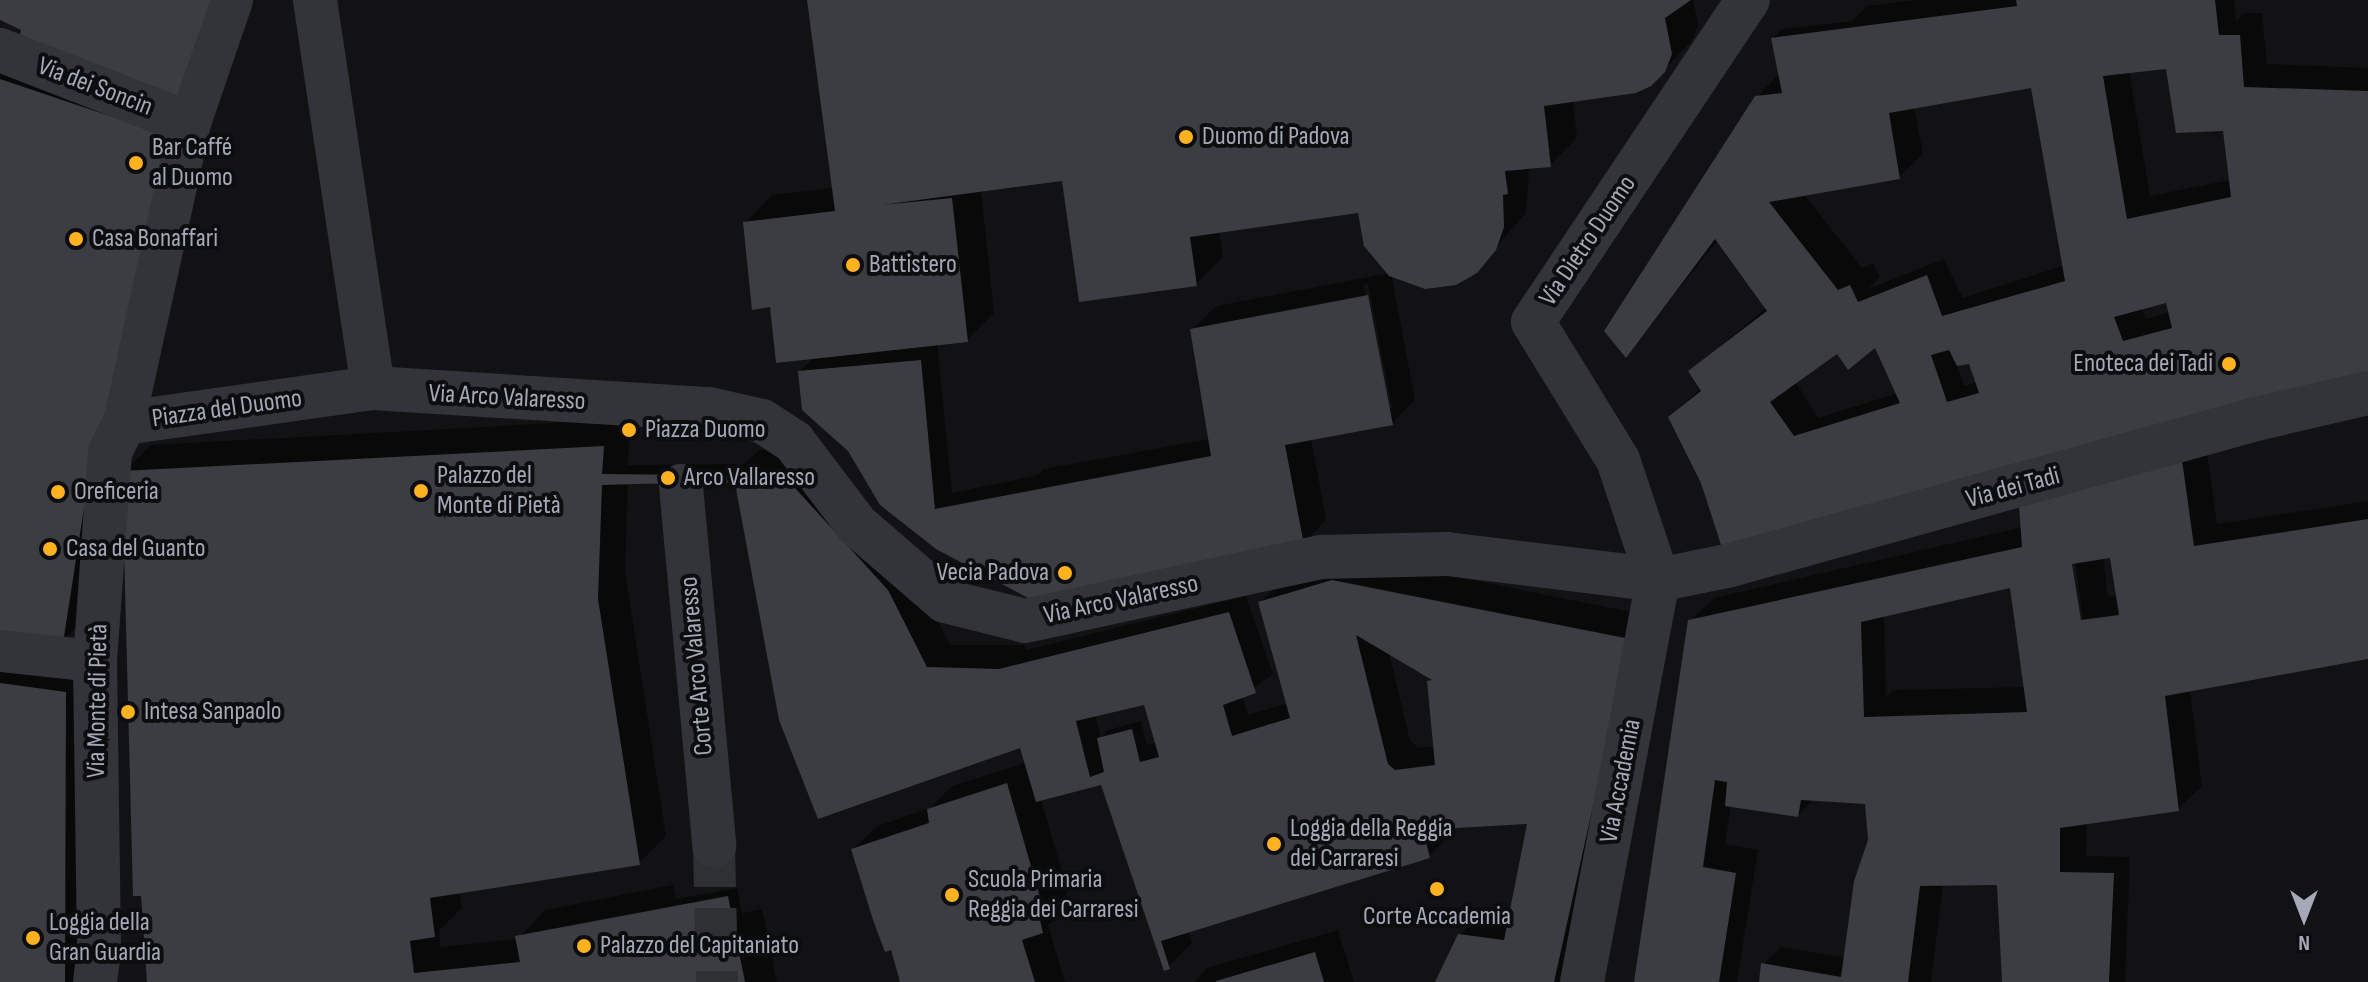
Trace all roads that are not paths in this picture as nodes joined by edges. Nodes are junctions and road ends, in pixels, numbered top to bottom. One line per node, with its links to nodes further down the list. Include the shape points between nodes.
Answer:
1 (232, 0): 5 (street, Piazza del Duomo)
2 (315, 0): 6 (street)
3 (1748, 0): 10 (street, Via Dietro Duomo, via 1533,322 1618,460)
4 (0, 50): 5 (street, Via dei Soncin)
5 (181, 120): 8 (street, Piazza del Duomo)
6 (373, 388): 8 (street, Piazza del Duomo); 10 (street, Via Arco Valaresso, via 709,409 762,421 794,442 857,525 945,601 1025,621 1321,557 1447,554)
7 (2368, 393): 10 (street, Via dei Tadi, via 2256,419 1727,566)
8 (124, 423): 12 (street, Via Monte di Pietà, via 110,452)
9 (679, 471): 13 (street, Corte Arco Valaresso)
10 (1658, 580): 15 (street, Via Accademia)
11 (0, 651): 12 (street)
12 (95, 661): 14 (street, Via Monte di Pietà)
13 (714, 845)
14 (95, 982)
15 (1582, 982)

